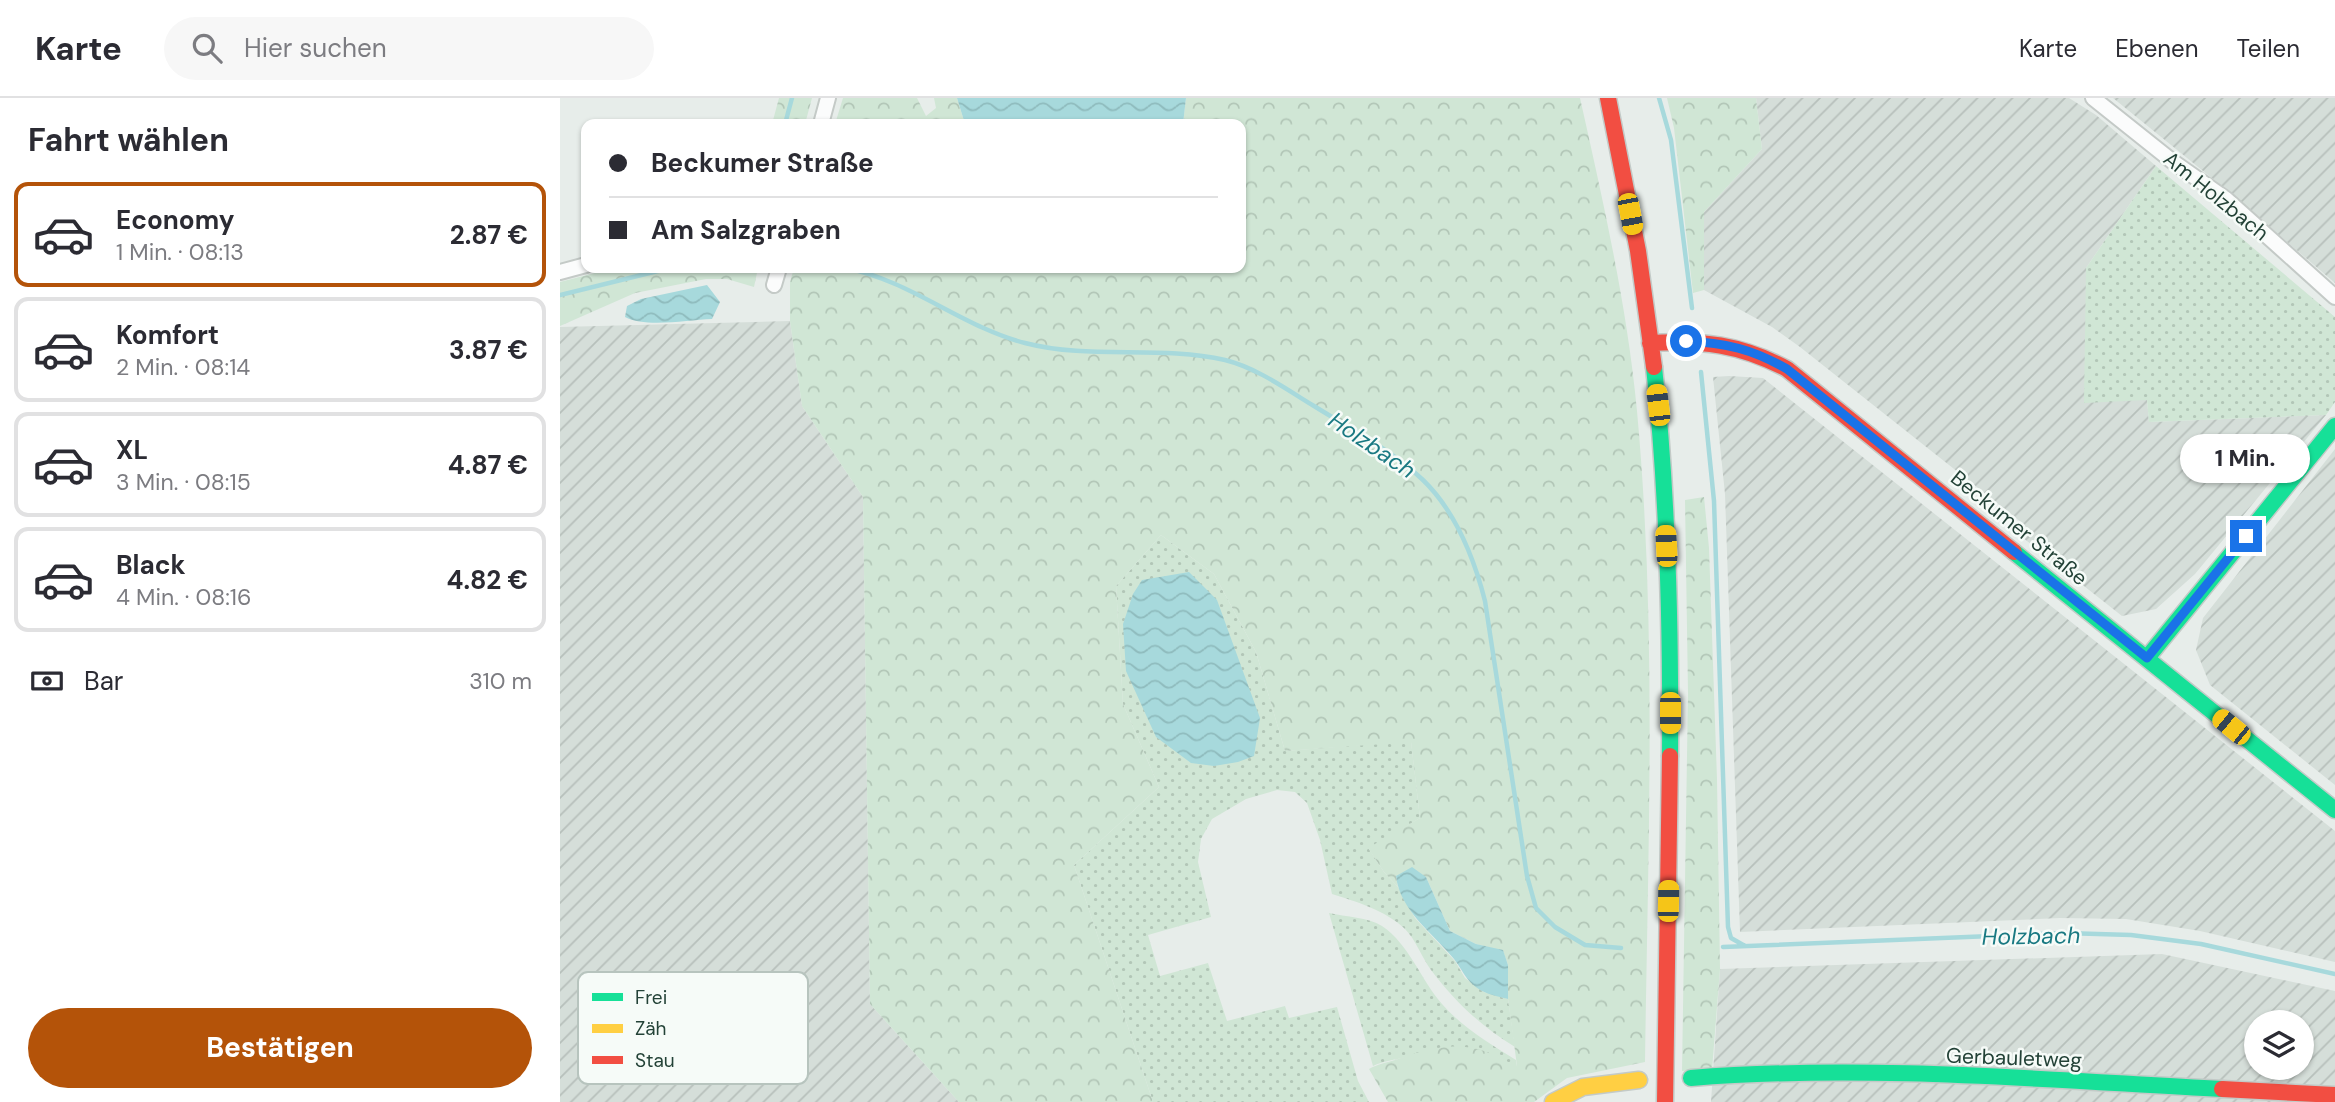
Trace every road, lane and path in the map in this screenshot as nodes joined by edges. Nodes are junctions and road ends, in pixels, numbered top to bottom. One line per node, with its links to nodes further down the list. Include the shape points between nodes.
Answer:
1 (828, 98): 4 (street)
2 (1608, 98): 10 (street)
3 (2094, 98): 9 (street, Am Holzbach, via 2226,199)
4 (822, 119)
5 (581, 266): 6 (street)
6 (560, 272)
7 (778, 273): 8 (street)
8 (774, 285)
9 (2335, 297)
10 (1650, 343): 12 (street, Beckumer Straße, via 1734,346 1762,354 1787,369); 18 (street, via 1658,405 1669,678)
11 (2335, 426): 12 (street)
12 (2147, 658): 13 (street, Beckumer Straße)
13 (2335, 810)
14 (1691, 1078): 16 (street, Gerbauletweg, via 1756,1073 1958,1076)
15 (1639, 1080): 17 (street, via 1582,1087)
16 (2335, 1094)
17 (1553, 1102)
18 (1665, 1102)

